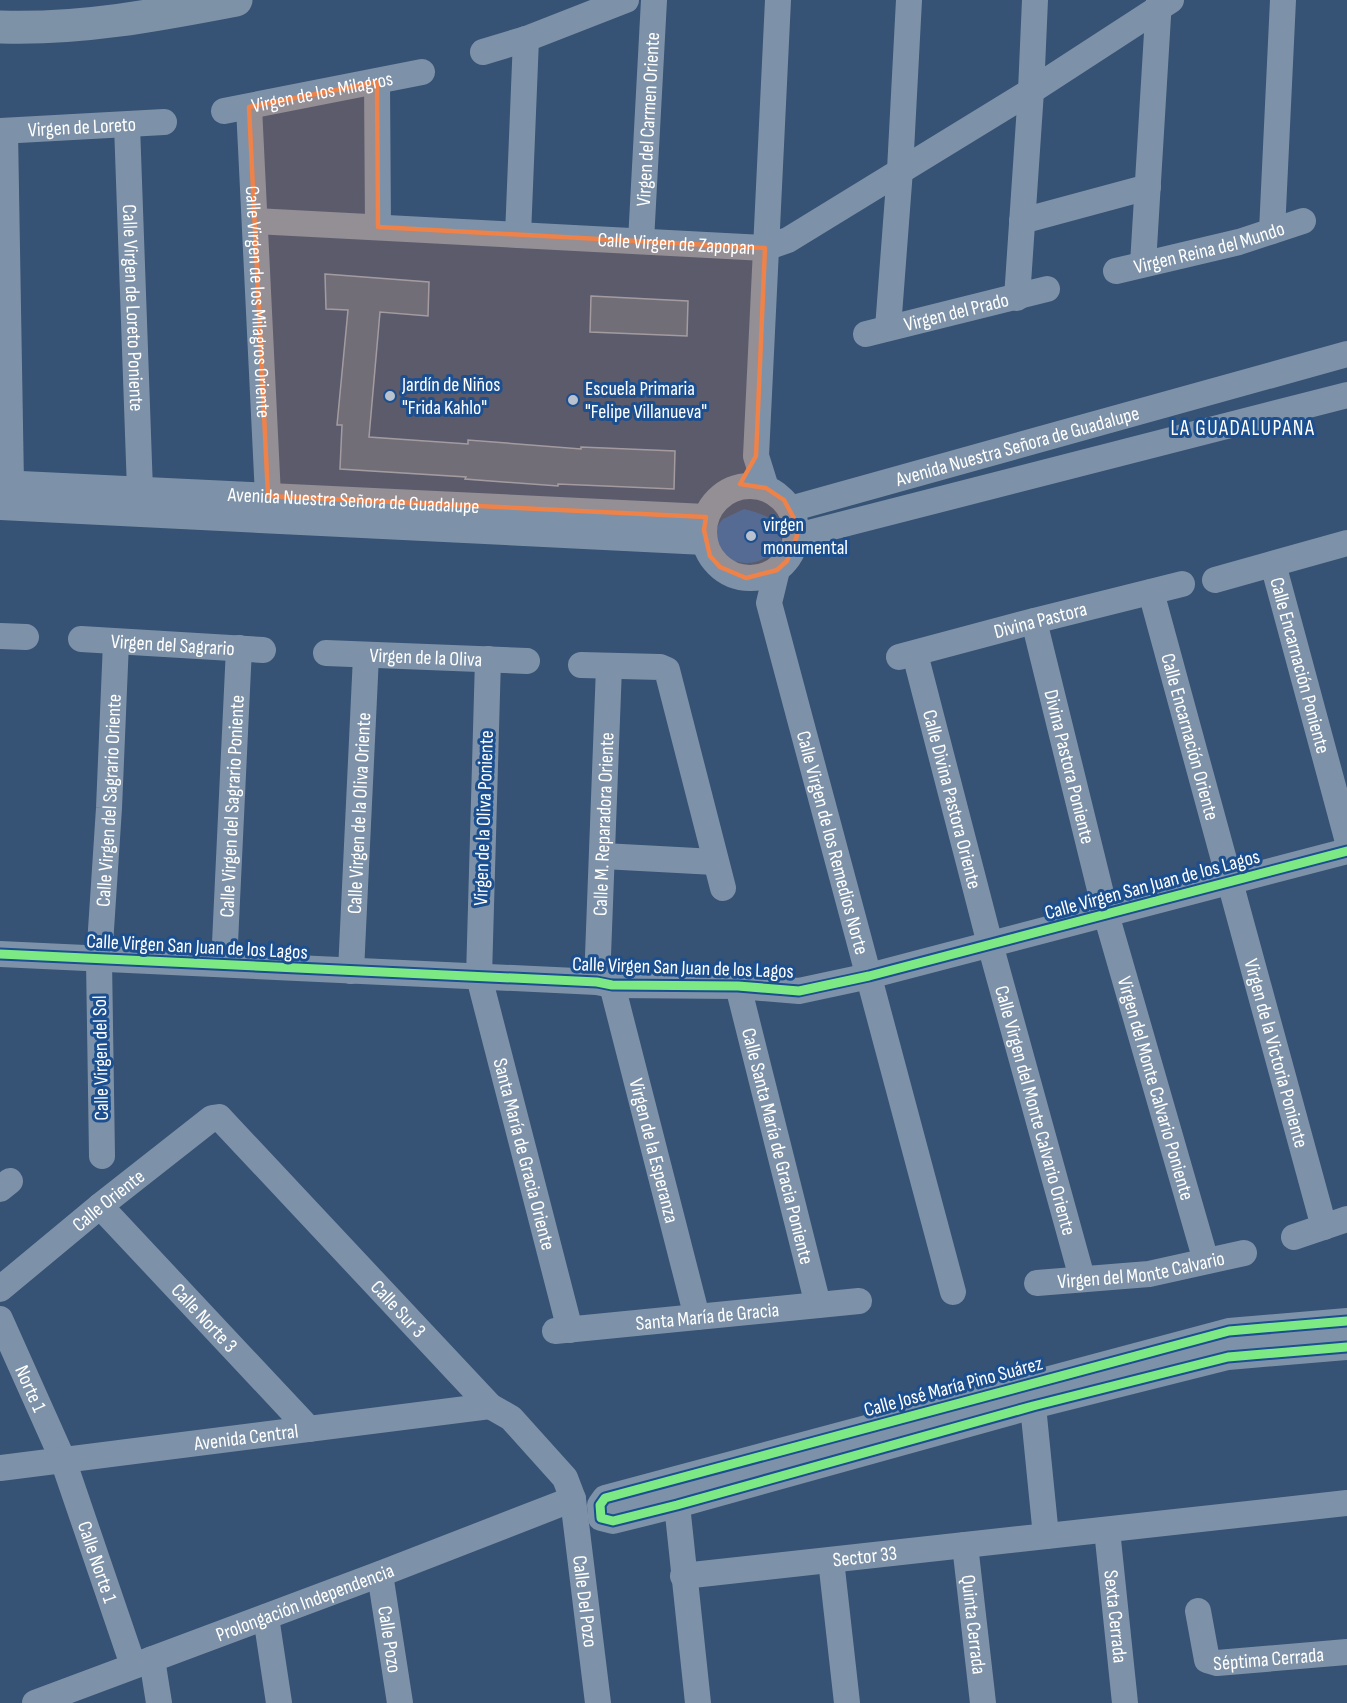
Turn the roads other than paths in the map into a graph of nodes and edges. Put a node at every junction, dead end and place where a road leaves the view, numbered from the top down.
1 (236, 0) edge
2 (626, 0) edge
3 (654, 0) edge
4 (778, 0) edge
5 (909, 0) edge
6 (1035, 0) edge
7 (1283, 0) edge
8 (1162, 2) edge
9 (0, 27) edge
10 (526, 39) junction
11 (483, 52) dead end
12 (422, 72) dead end
13 (377, 82) junction
14 (1031, 91) junction
15 (236, 109) joint
16 (164, 122) dead end
17 (127, 125) junction
18 (3, 131) edge
19 (900, 170) junction
20 (1148, 187) junction
21 (255, 221) junction
22 (1022, 221) junction
23 (1302, 221) dead end
24 (378, 227) junction
25 (1272, 231) junction
26 (518, 235) junction
27 (641, 241) junction
28 (765, 248) junction
29 (1143, 264) junction
30 (1116, 271) dead end
31 (1047, 289) dead end
32 (1017, 298) junction
33 (1347, 354) edge
34 (1347, 395) edge
35 (756, 456) junction
36 (5, 484) edge
37 (737, 488) junction
38 (765, 488) junction
39 (140, 490) junction
40 (268, 496) junction
41 (0, 507) edge
42 (790, 509) junction
43 (706, 517) junction
44 (796, 536) junction
45 (705, 542) junction
46 (1347, 543) edge
47 (1273, 564) junction
48 (777, 570) junction
49 (746, 578) junction
50 (1215, 580) dead end
51 (1182, 584) dead end
52 (1151, 592) junction
53 (769, 603) junction
54 (1034, 621) junction
55 (0, 636) edge
56 (26, 637) dead end
57 (81, 639) dead end
58 (116, 642) junction
59 (251, 649) joint
60 (326, 653) dead end
61 (366, 656) junction
62 (907, 656) joint
63 (488, 659) junction
64 (527, 661) dead end
65 (581, 665) dead end
66 (609, 667) junction
67 (1347, 838) edge
68 (1347, 851) edge
69 (603, 856) junction
70 (715, 862) junction
71 (1229, 882) junction
72 (723, 888) dead end
73 (1106, 914) junction
74 (990, 944) junction
75 (0, 954) edge
76 (99, 960) junction
77 (224, 964) junction
78 (351, 971) junction
79 (869, 976) junction
80 (478, 977) junction
81 (605, 984) junction
82 (738, 986) junction
83 (219, 1117) joint
84 (102, 1156) dead end
85 (100, 1206) junction
86 (1335, 1223) edge
87 (1294, 1237) dead end
88 (1244, 1254) dead end
89 (1206, 1262) junction
90 (1082, 1278) junction
91 (1037, 1283) dead end
92 (0, 1289) edge
93 (953, 1292) dead end
94 (859, 1301) dead end
95 (818, 1305) junction
96 (697, 1317) junction
97 (0, 1319) edge
98 (1347, 1321) edge
99 (562, 1331) joint
100 (1347, 1347) edge
101 (1029, 1396) junction
102 (490, 1406) junction
103 (309, 1429) junction
104 (63, 1460) junction
105 (0, 1468) edge
106 (573, 1499) junction
107 (1347, 1503) edge
108 (677, 1505) junction
109 (1107, 1530) junction
110 (1046, 1536) junction
111 (965, 1545) junction
112 (831, 1560) junction
113 (380, 1574) junction
114 (683, 1576) junction
115 (1198, 1611) dead end
116 (266, 1617) junction
117 (1347, 1652) edge
118 (143, 1662) junction
119 (35, 1703) edge
120 (159, 1703) edge
121 (279, 1703) edge
122 (400, 1703) edge
123 (598, 1703) edge
124 (699, 1703) edge
125 (847, 1703) edge
126 (983, 1703) edge
127 (1125, 1703) edge

1 - 9 highway
2 - 10 street
3 - 27 street, Virgen del Carmen Oriente
4 - 28 street
5 - 19 street
6 - 14 street
7 - 25 street
8 - 14 street, Calle Virgen de Zapopan
8 - 20 street
10 - 11 street
10 - 26 street
12 - 13 street, Virgen de los Milagros
13 - 15 street, Virgen de los Milagros
13 - 24 street
14 - 19 street, Calle Virgen de Zapopan
14 - 22 street
15 - 21 street, Calle Virgen de los Milagros Oriente
16 - 17 street, Virgen de Loreto
17 - 18 street, Virgen de Loreto
17 - 39 street, Calle Virgen de Loreto Poniente
18 - 36 street
19 - 28 street, Calle Virgen de Zapopan
19 - 32 street, Virgen del Prado
20 - 22 street
20 - 29 street
21 - 24 street, Calle Virgen de Zapopan
21 - 40 street, Calle Virgen de los Milagros Oriente
22 - 32 street
23 - 25 street, Virgen Reina del Mundo
24 - 26 street, Calle Virgen de Zapopan
25 - 29 street, Virgen Reina del Mundo
26 - 27 street, Calle Virgen de Zapopan
27 - 28 street, Calle Virgen de Zapopan
28 - 35 street
29 - 30 street, Virgen Reina del Mundo
31 - 32 street, Virgen del Prado
33 - 42 street, Avenida Nuestra Señora de Guadalupe
34 - 44 street, Avenida Nuestra Señora de Guadalupe
35 - 37 street
35 - 38 street
36 - 39 street, Avenida Nuestra Señora de Guadalupe
37 - 38 street
37 - 43 street
38 - 42 street
39 - 40 street, Avenida Nuestra Señora de Guadalupe
40 - 43 street, Avenida Nuestra Señora de Guadalupe
41 - 45 street, Avenida Nuestra Señora de Guadalupe
42 - 44 street
43 - 45 street
44 - 48 street
45 - 49 street
46 - 47 street
47 - 50 street
47 - 67 street, Calle Encarnación Poniente
48 - 49 street
48 - 53 street, Calle Virgen de los Remedios Norte
49 - 53 street, Calle Virgen de los Remedios Norte
51 - 52 street, Divina Pastora
52 - 54 street, Divina Pastora
52 - 71 street, Calle Encarnación Oriente
53 - 79 street, Calle Virgen de los Remedios Norte
54 - 62 street, Divina Pastora
54 - 73 street, Divina Pastora Poniente
55 - 56 street
57 - 58 street, Virgen del Sagrario
58 - 59 street, Virgen del Sagrario
58 - 76 street, Calle Virgen del Sagrario Oriente
59 - 77 street, Calle Virgen del Sagrario Poniente
60 - 61 street, Virgen de la Oliva
61 - 63 street, Virgen de la Oliva
61 - 78 street, Calle Virgen de la Oliva Oriente
62 - 74 street, Calle Divina Pastora Oriente
63 - 64 street, Virgen de la Oliva
63 - 80 street, Virgen de la Oliva Poniente
65 - 66 street
66 - 69 street, Calle M. Reparadora Oriente
66 - 70 street
68 - 71 street, Calle Virgen San Juan de los Lagos
69 - 70 street
69 - 81 street, Calle M. Reparadora Oriente
70 - 72 street
71 - 73 street, Calle Virgen San Juan de los Lagos
71 - 86 street, Virgen de la Victoria Poniente
73 - 74 street, Calle Virgen San Juan de los Lagos
73 - 89 street, Virgen del Monte Calvario Poniente
74 - 79 street, Calle Virgen San Juan de los Lagos
74 - 90 street, Calle Virgen del Monte Calvario Oriente
75 - 76 street, Calle Virgen San Juan de los Lagos
76 - 77 street, Calle Virgen San Juan de los Lagos
76 - 84 street, Calle Virgen del Sol
77 - 78 street, Calle Virgen San Juan de los Lagos
78 - 80 street, Calle Virgen San Juan de los Lagos
79 - 82 street, Calle Virgen San Juan de los Lagos
79 - 93 street, Calle Virgen de los Remedios Norte
80 - 81 street, Calle Virgen San Juan de los Lagos
80 - 99 street, Santa María de Gracia Oriente
81 - 82 street, Calle Virgen San Juan de los Lagos
81 - 96 street, Virgen de la Esperanza
82 - 95 street, Calle Santa María de Gracia Poniente
83 - 85 street, Calle Oriente
83 - 102 street, Calle Sur 3
85 - 92 street, Calle Oriente
85 - 103 street, Calle Norte 3
86 - 87 street
88 - 89 street, Virgen del Monte Calvario
89 - 90 street, Virgen del Monte Calvario
90 - 91 street, Virgen del Monte Calvario
94 - 95 street, Santa María de Gracia
95 - 96 street, Santa María de Gracia
96 - 99 street, Santa María de Gracia
97 - 104 street, Norte 1
98 - 101 street, Calle José María Pino Suárez
100 - 101 street
101 - 108 street
101 - 108 street, Calle José María Pino Suárez
101 - 110 street
102 - 103 street, Avenida Central
102 - 106 street, Calle Sur 3
103 - 104 street, Avenida Central
104 - 105 street, Avenida Central
104 - 118 street, Calle Norte 1
106 - 113 street, Prolongación Independencia
106 - 123 street, Calle Del Pozo
107 - 109 street, Sector 33
108 - 114 street
109 - 110 street, Sector 33
109 - 127 street, Sexta Cerrada
110 - 111 street, Sector 33
111 - 112 street, Sector 33
111 - 126 street, Quinta Cerrada
112 - 114 street, Sector 33
112 - 125 street
113 - 116 street, Prolongación Independencia
113 - 122 street, Calle Pozo
114 - 124 street
115 - 117 street, Séptima Cerrada
116 - 118 street, Prolongación Independencia
116 - 121 street
118 - 119 street, Prolongación Independencia
118 - 120 street, Calle Norte 1

